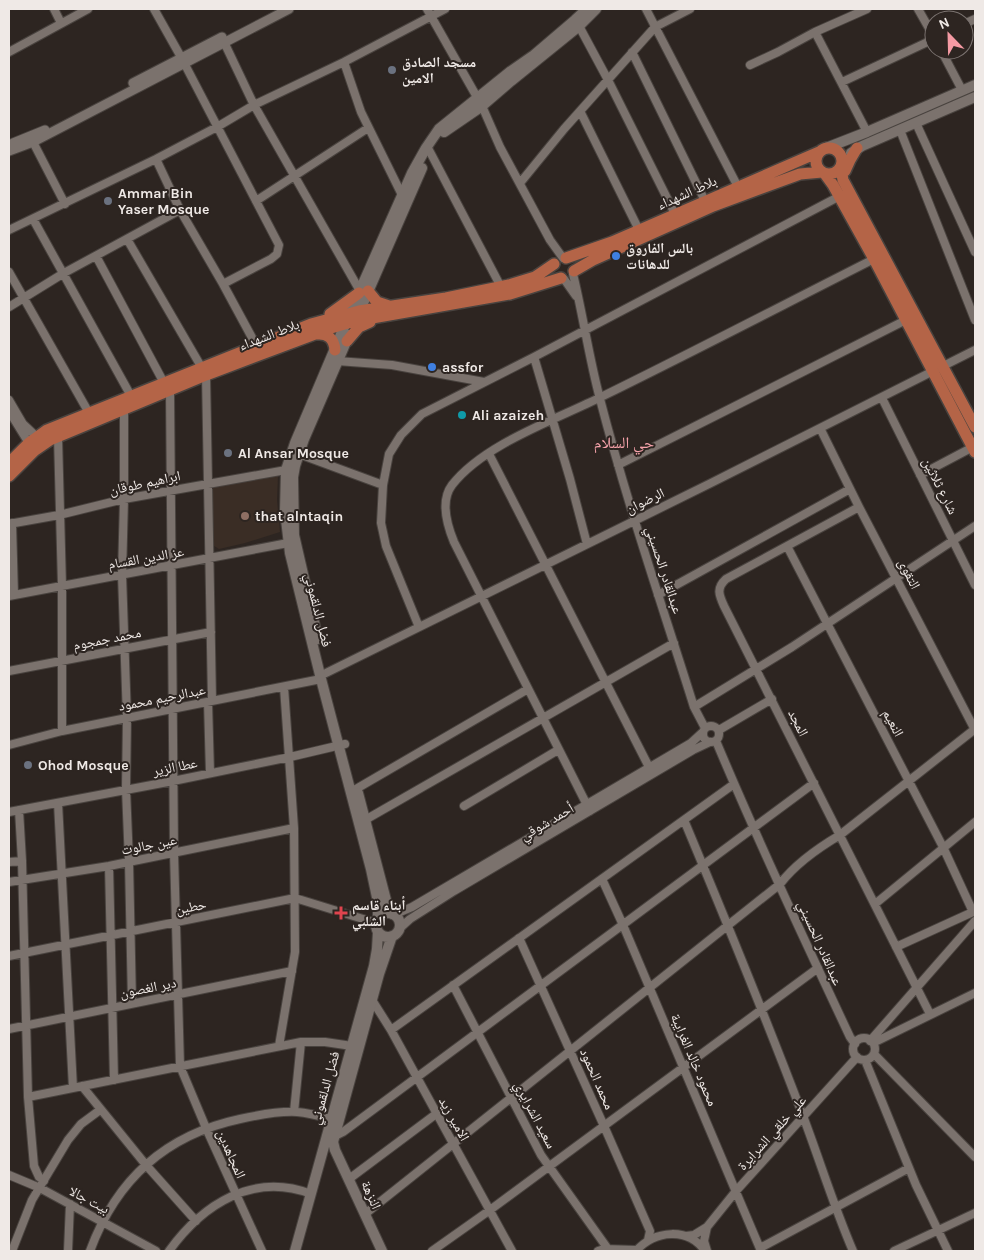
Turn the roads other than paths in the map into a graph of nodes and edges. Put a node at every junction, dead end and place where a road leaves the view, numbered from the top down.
1 (54, 9) edge
2 (88, 9) edge
3 (154, 9) edge
4 (277, 9) edge
5 (289, 9) edge
6 (445, 9) edge
7 (587, 9) edge
8 (596, 9) edge
9 (646, 9) edge
10 (690, 9) edge
11 (867, 9) edge
12 (429, 12) edge
13 (61, 23) junction
14 (580, 26) junction
15 (655, 27) junction
16 (815, 32) junction
17 (224, 42) junction
18 (924, 43) edge
19 (9, 52) edge
20 (632, 52) junction
21 (182, 60) junction
22 (946, 60) edge
23 (344, 62) junction
24 (750, 65) dead end
25 (608, 80) junction
26 (842, 82) junction
27 (975, 85) edge
28 (962, 90) junction
29 (975, 98) edge
30 (480, 102) junction
31 (254, 105) junction
32 (580, 111) junction
33 (916, 123) junction
34 (217, 127) junction
35 (368, 128) junction
36 (900, 130) junction
37 (868, 132) junction
38 (34, 142) junction
39 (9, 145) edge
40 (857, 148) junction
41 (429, 150) junction
42 (823, 150) junction
43 (9, 151) edge
44 (156, 158) junction
45 (805, 159) junction
46 (807, 172) junction
47 (824, 173) junction
48 (840, 174) junction
49 (294, 175) junction
50 (520, 182) junction
51 (738, 187) junction
52 (402, 195) junction
53 (840, 196) junction
54 (256, 201) junction
55 (705, 201) junction
56 (65, 204) junction
57 (180, 210) junction
58 (675, 214) junction
59 (33, 219) junction
60 (9, 230) edge
61 (639, 230) junction
62 (127, 239) junction
63 (975, 252) edge
64 (96, 256) junction
65 (874, 258) junction
66 (560, 260) junction
67 (9, 272) edge
68 (64, 273) junction
69 (568, 275) junction
70 (223, 284) junction
71 (500, 287) junction
72 (362, 292) junction
73 (24, 298) junction
74 (9, 307) edge
75 (391, 311) junction
76 (352, 317) junction
77 (906, 320) junction
78 (975, 320) edge
79 (312, 329) junction
80 (584, 331) junction
81 (347, 341) junction
82 (256, 345) junction
83 (975, 350) edge
84 (336, 355) junction
85 (534, 357) junction
86 (938, 368) junction
87 (204, 371) junction
88 (484, 382) junction
89 (167, 387) junction
90 (131, 396) junction
91 (600, 398) junction
92 (882, 398) junction
93 (9, 400) edge
94 (124, 409) junction
95 (9, 411) edge
96 (89, 412) junction
97 (553, 420) junction
98 (975, 427) edge
99 (820, 428) junction
100 (58, 437) junction
101 (36, 443) junction
102 (974, 450) edge
103 (299, 454) junction
104 (488, 454) junction
105 (9, 463) edge
106 (618, 465) junction
107 (286, 470) junction
108 (920, 475) junction
109 (9, 476) edge
110 (208, 484) junction
111 (383, 485) junction
112 (850, 489) junction
113 (171, 490) junction
114 (124, 500) junction
115 (859, 507) junction
116 (59, 515) junction
117 (635, 520) junction
118 (10, 523) edge
119 (975, 526) edge
120 (954, 540) junction
121 (288, 543) junction
122 (587, 544) junction
123 (787, 546) junction
124 (209, 559) junction
125 (545, 565) junction
126 (171, 566) junction
127 (122, 575) junction
128 (897, 577) junction
129 (975, 584) edge
130 (62, 586) junction
131 (658, 594) junction
132 (12, 595) edge
133 (482, 597) junction
134 (826, 623) junction
135 (419, 627) junction
136 (211, 632) junction
137 (171, 640) junction
138 (674, 643) junction
139 (124, 649) junction
140 (62, 661) junction
141 (756, 669) junction
142 (9, 671) edge
143 (323, 676) junction
144 (605, 682) junction
145 (284, 687) junction
146 (528, 689) junction
147 (772, 699) junction
148 (210, 702) junction
149 (694, 707) junction
150 (174, 708) junction
151 (127, 718) junction
152 (542, 718) junction
153 (975, 729) edge
154 (62, 730) junction
155 (704, 730) junction
156 (718, 730) junction
157 (713, 741) junction
158 (9, 744) edge
159 (341, 745) junction
160 (558, 750) junction
161 (290, 757) junction
162 (648, 767) junction
163 (210, 773) junction
164 (908, 780) junction
165 (173, 781) junction
166 (814, 783) junction
167 (734, 784) junction
168 (356, 789) junction
169 (126, 790) junction
170 (58, 803) junction
171 (464, 806) dead end
172 (588, 807) junction
173 (19, 810) junction
174 (9, 812) edge
175 (365, 820) junction
176 (684, 820) junction
177 (975, 822) edge
178 (294, 828) junction
179 (753, 828) junction
180 (840, 835) junction
181 (943, 847) junction
182 (174, 853) junction
183 (22, 861) junction
184 (9, 862) edge
185 (129, 862) junction
186 (703, 865) junction
187 (109, 866) junction
188 (61, 874) junction
189 (602, 879) junction
190 (22, 881) junction
191 (9, 882) edge
192 (780, 884) junction
193 (296, 898) junction
194 (875, 904) junction
195 (974, 912) edge
196 (392, 914) junction
197 (975, 921) edge
198 (177, 923) junction
199 (377, 925) junction
200 (623, 925) junction
201 (728, 925) junction
202 (400, 928) junction
203 (130, 932) junction
204 (111, 936) junction
205 (392, 936) junction
206 (519, 938) junction
207 (66, 945) junction
208 (896, 947) junction
209 (24, 953) junction
210 (9, 956) edge
211 (818, 968) junction
212 (292, 971) junction
213 (453, 985) junction
214 (542, 986) junction
215 (649, 987) junction
216 (917, 989) junction
217 (975, 993) edge
218 (178, 994) junction
219 (372, 1000) junction
220 (132, 1003) junction
221 (111, 1007) junction
222 (761, 1009) junction
223 (930, 1014) junction
224 (68, 1017) junction
225 (26, 1026) junction
226 (9, 1029) edge
227 (391, 1030) junction
228 (478, 1032) junction
229 (301, 1042) junction
230 (872, 1042) junction
231 (856, 1044) junction
232 (279, 1046) junction
233 (352, 1046) junction
234 (570, 1050) junction
235 (874, 1054) junction
236 (861, 1059) junction
237 (180, 1066) junction
238 (683, 1067) junction
239 (416, 1077) junction
240 (114, 1080) junction
241 (82, 1086) junction
242 (73, 1088) junction
243 (28, 1097) junction
244 (511, 1098) junction
245 (100, 1110) junction
246 (294, 1112) junction
247 (436, 1114) junction
248 (804, 1117) junction
249 (331, 1119) junction
250 (604, 1126) junction
251 (206, 1128) junction
252 (335, 1136) junction
253 (453, 1144) junction
254 (336, 1150) junction
255 (322, 1153) junction
256 (975, 1156) edge
257 (146, 1165) junction
258 (549, 1166) junction
259 (909, 1168) junction
260 (9, 1175) edge
261 (349, 1179) junction
262 (42, 1184) junction
263 (736, 1192) junction
264 (236, 1194) junction
265 (312, 1194) junction
266 (70, 1204) junction
267 (835, 1208) junction
268 (490, 1210) junction
269 (975, 1213) edge
270 (365, 1214) junction
271 (102, 1221) junction
272 (196, 1221) junction
273 (707, 1227) junction
274 (650, 1231) junction
275 (937, 1232) junction
276 (660, 1235) junction
277 (686, 1236) junction
278 (648, 1240) junction
279 (260, 1250) edge
280 (609, 1250) edge
281 (760, 1250) edge
282 (10, 1251) edge
283 (68, 1251) edge
284 (90, 1251) edge
285 (156, 1251) edge
286 (169, 1251) edge
287 (295, 1251) edge
288 (382, 1251) edge
289 (432, 1251) edge
290 (512, 1251) edge
291 (598, 1251) edge
292 (637, 1251) edge
293 (706, 1251) edge
294 (853, 1251) edge
295 (894, 1251) edge
296 (948, 1251) edge

1 - 13 street
2 - 13 street
3 - 21 street
4 - 21 street
5 - 17 street
6 - 12 street
7 - 30 main road
8 - 14 main road
9 - 15 street
10 - 15 street
11 - 16 street
12 - 23 street
12 - 30 street
13 - 19 street
14 - 25 street
14 - 30 main road
15 - 20 street
15 - 51 street
16 - 24 street
16 - 26 street
17 - 21 street
17 - 31 street
18 - 26 street
20 - 25 street
20 - 55 street
21 - 34 street
21 - 38 street
21 - 39 street
22 - 28 street
23 - 31 street
23 - 35 street
25 - 32 street
25 - 58 street
26 - 37 street
27 - 28 main road, بلاط الشهداء
28 - 37 main road, بلاط الشهداء
29 - 33 main road
30 - 41 main road
30 - 50 street
30 - 52 main road
31 - 34 street
31 - 49 street
32 - 50 street
32 - 61 street
33 - 36 main road
33 - 63 street
34 - 44 street
34 - 54 street
35 - 49 street
35 - 52 street
36 - 40 main road
36 - 78 street
37 - 42 main road, بلاط الشهداء
38 - 43 street
38 - 56 street
40 - 48 main road
40 - 48 main road
41 - 71 street
41 - 72 main road
42 - 45 main road, بلاط الشهداء
42 - 47 main road
42 - 48 main road
44 - 56 street
44 - 57 street
45 - 46 main road
45 - 51 main road, بلاط الشهداء
46 - 47 main road, بلاط الشهداء
46 - 69 main road, بلاط الشهداء
47 - 48 main road
48 - 53 main road
48 - 86 main road
49 - 54 street
49 - 72 street
50 - 66 street
51 - 55 main road, بلاط الشهداء
52 - 72 main road
53 - 65 main road
53 - 80 street
54 - 70 street
55 - 58 main road, بلاط الشهداء
56 - 59 street
57 - 62 street
57 - 70 street
58 - 61 main road, بلاط الشهداء
59 - 60 street
59 - 68 street
61 - 66 main road, بلاط الشهداء
62 - 64 street
62 - 87 street
64 - 68 street
64 - 89 street
65 - 77 main road
65 - 91 street
66 - 69 main road
66 - 69 main road
66 - 71 main road, بلاط الشهداء
67 - 73 street
68 - 73 street
68 - 90 street
69 - 75 main road, بلاط الشهداء
69 - 80 street, عبدالقادر الحسيني
70 - 82 street
71 - 75 main road, بلاط الشهداء
72 - 75 main road
72 - 76 main road
72 - 79 main road
73 - 74 street
73 - 96 street
75 - 76 main road, بلاط الشهداء
75 - 81 main road
76 - 79 main road, بلاط الشهداء
76 - 81 main road, فضل الدلقموني
76 - 84 main road, فضل الدلقموني
77 - 86 main road
77 - 106 street
79 - 82 main road
79 - 84 main road
79 - 87 main road, بلاط الشهداء
80 - 85 street
80 - 91 street, عبدالقادر الحسيني
81 - 84 main road, فضل الدلقموني
82 - 87 main road
83 - 86 street, الرضوان
84 - 88 street
84 - 103 main road, فضل الدلقموني
84 - 107 main road, فضل الدلقموني
85 - 88 street
85 - 97 street
86 - 92 street, الرضوان
86 - 98 main road
86 - 102 main road
87 - 89 main road, بلاط الشهداء
87 - 110 street
88 - 111 street
89 - 90 main road
89 - 94 main road, بلاط الشهداء
89 - 113 street
90 - 96 main road
91 - 97 street
91 - 106 street, عبدالقادر الحسيني
92 - 99 street, الرضوان
92 - 108 street, شارع ثلاثين
93 - 101 street
94 - 100 main road, بلاط الشهداء
94 - 114 street
95 - 101 street
96 - 101 main road
97 - 104 street
97 - 122 street
99 - 112 street, التقوى
99 - 117 street, الرضوان
100 - 101 main road, بلاط الشهداء
100 - 116 street
101 - 105 main road
101 - 109 main road, بلاط الشهداء
102 - 108 street
103 - 111 street
103 - 143 main road, فضل الدلقموني
104 - 125 street
104 - 133 street
106 - 117 street, عبدالقادر الحسيني
107 - 110 street, ابراهيم طوقان
107 - 121 main road, فضل الدلقموني
108 - 120 street, شارع ثلاثين
110 - 113 street, ابراهيم طوقان
110 - 124 street
111 - 135 street
112 - 115 street, التقوى
112 - 131 street
113 - 114 street, ابراهيم طوقان
113 - 126 street
114 - 116 street, ابراهيم طوقان
114 - 127 street
115 - 123 street, المجد
115 - 128 street, التقوى
116 - 118 street, ابراهيم طوقان
116 - 130 street
117 - 122 street, الرضوان
117 - 131 street, عبدالقادر الحسيني
118 - 132 street
119 - 120 street
120 - 128 street
120 - 129 street, شارع ثلاثين
121 - 124 street, عز الدين القسام
121 - 143 main road, فضل الدلقموني
122 - 125 street, الرضوان
123 - 134 street, النعيم
123 - 141 street, المجد
124 - 126 street, عز الدين القسام
124 - 136 street
125 - 133 street, الرضوان
125 - 144 street
126 - 127 street, عز الدين القسام
126 - 137 street
127 - 130 street, عز الدين القسام
127 - 139 street
128 - 134 street
128 - 153 street, التقوى
130 - 132 street, عز الدين القسام
130 - 140 street
131 - 138 street, عبدالقادر الحسيني
133 - 135 street, الرضوان
133 - 146 street
134 - 141 street
134 - 164 street, النعيم
135 - 143 street, الرضوان
136 - 137 street, محمد جمجوم
136 - 148 street
137 - 139 street, محمد جمجوم
137 - 150 street
138 - 144 street
138 - 149 street, عبدالقادر الحسيني
139 - 140 street, محمد جمجوم
139 - 151 street
140 - 142 street, محمد جمجوم
140 - 154 street
141 - 147 street, المجد
141 - 149 street
143 - 145 street, عبدالرحيم محمود
143 - 159 main road, فضل الدلقموني
144 - 152 street
144 - 162 street
145 - 148 street, عبدالرحيم محمود
145 - 161 street
146 - 152 street
146 - 168 street
147 - 156 street
147 - 166 street, المجد
148 - 150 street, عبدالرحيم محمود
148 - 163 street
149 - 155 street, عبدالقادر الحسيني
150 - 151 street, عبدالرحيم محمود
150 - 165 street
151 - 154 street, عبدالرحيم محمود
151 - 169 street
152 - 160 street
152 - 175 street
153 - 164 street
154 - 158 street, عبدالرحيم محمود
155 - 156 street
155 - 157 street
155 - 162 street, أحمد شوقي
156 - 157 street
157 - 167 street, عبدالقادر الحسيني
157 - 172 street, أحمد شوقي
159 - 161 street, عطا الزير
159 - 168 main road, فضل الدلقموني
159 - 199 main road, فضل الدلقموني
160 - 171 street
160 - 172 street
161 - 163 street, عطا الزير
161 - 178 street
162 - 172 street, أحمد شوقي
163 - 165 street, عطا الزير
164 - 180 street
164 - 181 street, النعيم
165 - 169 street, عطا الزير
165 - 182 street
166 - 179 street
166 - 180 street, المجد
167 - 176 street
167 - 179 street, عبدالقادر الحسيني
168 - 175 main road, فضل الدلقموني
169 - 170 street, عطا الزير
169 - 185 street
170 - 173 street, عطا الزير
170 - 188 street
172 - 196 street, أحمد شوقي
172 - 202 street, أحمد شوقي
173 - 174 street, عطا الزير
173 - 183 street
175 - 196 main road, فضل الدلقموني
176 - 186 street
176 - 189 street
177 - 181 street
178 - 182 street, عين جالوت
178 - 193 street
179 - 186 street
179 - 192 street, عبدالقادر الحسيني
180 - 192 street
180 - 194 street, المجد
181 - 194 street
181 - 195 street, النعيم
182 - 185 street, عين جالوت
182 - 198 street
183 - 184 street
183 - 190 street
185 - 187 street, عين جالوت
185 - 203 street
186 - 200 street
186 - 201 street
187 - 188 street, عين جالوت
187 - 204 street
188 - 190 street, عين جالوت
188 - 207 street
189 - 200 street, محمود خالد الغرايبة
189 - 206 street
190 - 191 street, عين جالوت
190 - 209 street
192 - 201 street
192 - 211 street, عبدالقادر الحسيني
193 - 198 street, حطين
193 - 199 street, حطين
193 - 212 street
194 - 208 street, المجد
195 - 208 street
196 - 199 main road
196 - 202 main road
197 - 216 street
198 - 203 street, حطين
198 - 218 street
199 - 205 main road
199 - 233 main road, فضل الدلقموني
200 - 214 street
200 - 215 street, محمود خالد الغرايبة
201 - 215 street
201 - 222 street
202 - 205 main road
203 - 204 street, حطين
203 - 220 street
204 - 207 street, حطين
204 - 221 street
205 - 219 main road
206 - 213 street
206 - 214 street, محمد الحمود
207 - 209 street, حطين
207 - 224 street
208 - 216 street, المجد
209 - 210 street, حطين
209 - 225 street
211 - 222 street
211 - 231 street, عبدالقادر الحسيني
212 - 218 street, دير الغصون
212 - 232 street
213 - 227 street
213 - 228 street, سعيد الشرايري
214 - 228 street
214 - 234 street, محمد الحمود
215 - 234 street
215 - 238 street, محمود خالد الغرايبة
216 - 223 street, المجد
216 - 230 street
217 - 223 street
218 - 220 street, دير الغصون
218 - 237 street
219 - 227 street, الامير زيد
219 - 252 main road
220 - 221 street, دير الغصون
221 - 224 street, دير الغصون
221 - 240 street
222 - 238 street
222 - 248 street
223 - 230 street
224 - 225 street, دير الغصون
224 - 242 street
225 - 226 street, دير الغصون
225 - 243 street
227 - 239 street, الامير زيد
228 - 239 street
228 - 244 street, سعيد الشرايري
229 - 232 street
229 - 233 street
229 - 246 street
230 - 231 street
230 - 235 street
231 - 236 street
232 - 237 street
233 - 249 main road, فضل الدلقموني
234 - 244 street
234 - 250 street, محمد الحمود
235 - 236 street
235 - 256 street
236 - 248 street, علي خلقي الشرايرة
236 - 259 street
237 - 240 street
237 - 251 street, المجاهدين
238 - 250 street
238 - 263 street, محمود خالد الغرايبة
239 - 247 street, الامير زيد
239 - 252 street
240 - 241 street
241 - 242 street
241 - 245 street
242 - 243 street
243 - 262 street
244 - 253 street
244 - 258 street, سعيد الشرايري
245 - 257 street
245 - 262 street
246 - 249 street
246 - 251 street
247 - 253 street, الامير زيد
247 - 261 street
248 - 263 street, علي خلقي الشرايرة
248 - 267 street
249 - 255 main road, فضل الدلقموني
250 - 258 street
250 - 274 street, محمد الحمود
251 - 257 street
251 - 264 street, المجاهدين
252 - 254 main road
253 - 268 street, الامير زيد
253 - 270 street
254 - 255 main road
254 - 261 main road, النزهة
255 - 265 main road, فضل الدلقموني
257 - 271 street
257 - 272 street
258 - 268 street
258 - 280 street, سعيد الشرايري
259 - 267 street
259 - 275 street
260 - 262 street, بيت جالا
261 - 270 main road, النزهة
262 - 266 street, بيت جالا
262 - 282 street
263 - 273 street, علي خلقي الشرايرة
263 - 281 street, محمود خالد الغرايبة
264 - 265 street
264 - 272 street
264 - 279 street, المجاهدين
265 - 287 main road, فضل الدلقموني
266 - 271 street, بيت جالا
266 - 283 street
267 - 281 street
267 - 294 street
268 - 289 street
268 - 290 street, الامير زيد
269 - 275 street
270 - 288 main road, النزهة
271 - 284 street
271 - 285 street, بيت جالا
272 - 286 street
273 - 277 street, علي خلقي الشرايرة
273 - 293 street
274 - 276 street
274 - 278 street
275 - 295 street
275 - 296 street
276 - 277 street
276 - 278 street
277 - 293 street
278 - 292 street
280 - 291 street
280 - 292 street

